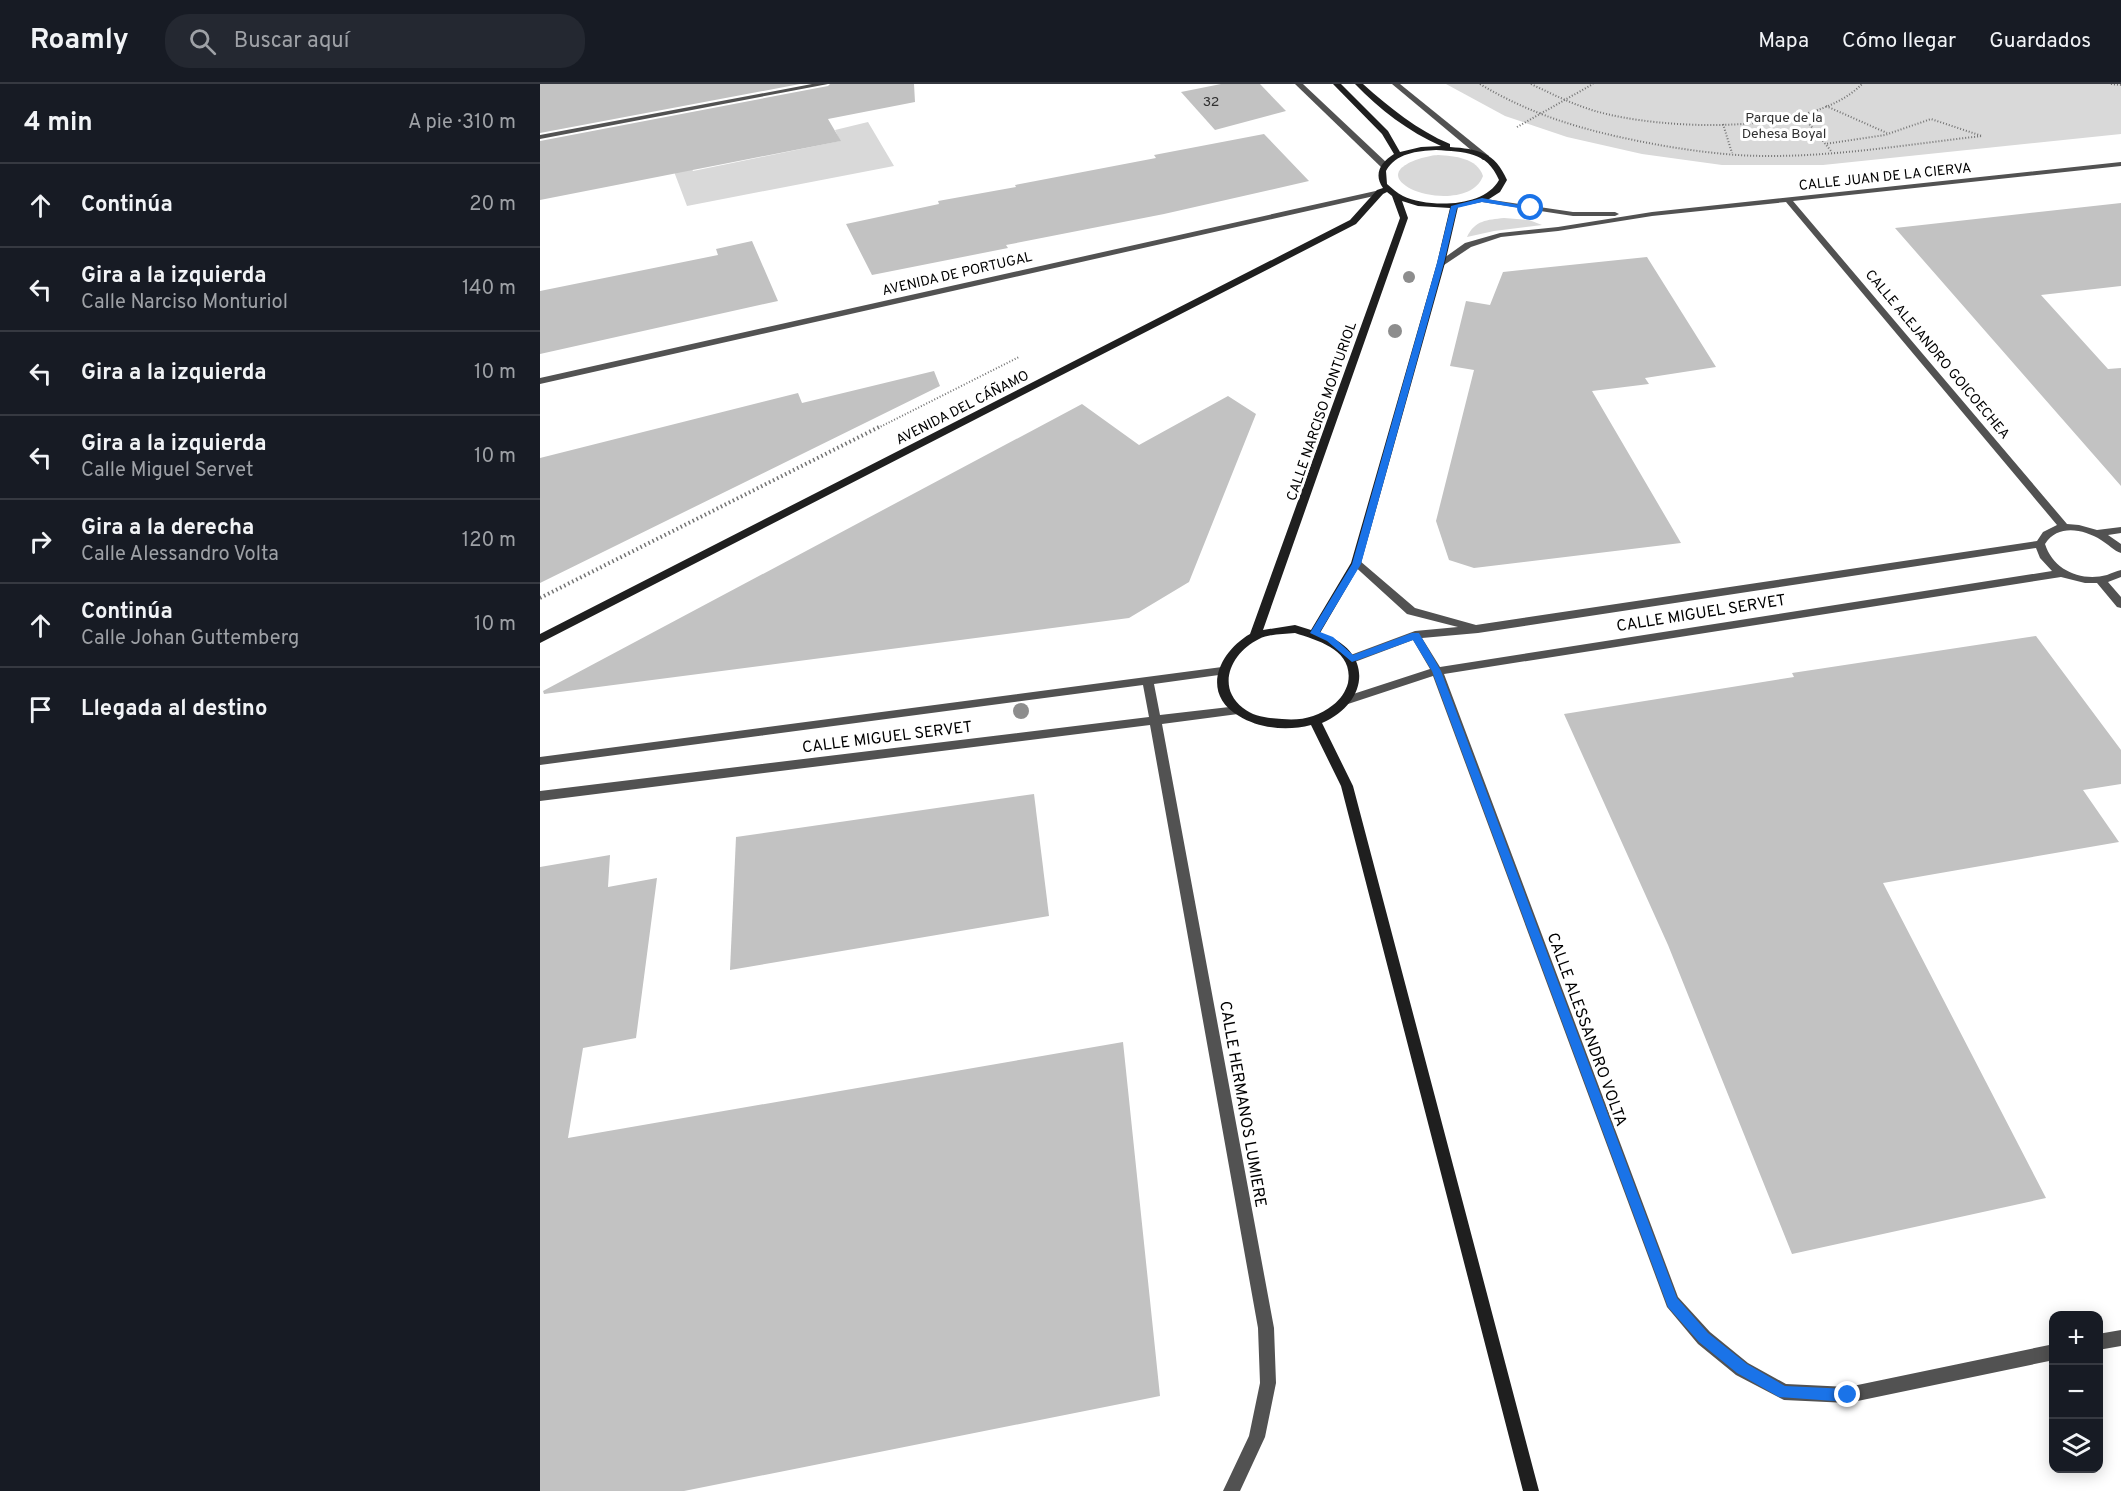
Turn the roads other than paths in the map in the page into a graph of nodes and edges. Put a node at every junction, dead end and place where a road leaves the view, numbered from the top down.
1 (824, 84) edge
2 (1299, 84) edge
3 (1337, 84) edge
4 (1359, 84) edge
5 (1396, 84) edge
6 (540, 137) edge
7 (1454, 148) junction
8 (1399, 156) junction
9 (1486, 158) junction
10 (2121, 164) edge
11 (1385, 166) junction
12 (1384, 191) junction
13 (1396, 196) junction
14 (1482, 200) junction
15 (1788, 200) junction
16 (1454, 206) junction
17 (1652, 214) junction
18 (1441, 263) junction
19 (540, 381) edge
20 (2065, 528) junction
21 (2121, 530) edge
22 (2097, 533) junction
23 (2040, 544) junction
24 (2121, 550) edge
25 (1356, 564) junction
26 (2063, 573) junction
27 (2121, 573) edge
28 (2101, 581) junction
29 (2121, 604) edge
30 (1478, 629) junction
31 (1315, 633) junction
32 (1256, 636) junction
33 (1415, 636) junction
34 (540, 639) edge
35 (1352, 659) junction
36 (1222, 671) junction
37 (1437, 671) junction
38 (1148, 680) junction
39 (1348, 700) junction
40 (1238, 710) junction
41 (1155, 719) junction
42 (1316, 721) junction
43 (540, 761) edge
44 (540, 796) edge
45 (2121, 1338) edge
46 (2103, 1341) edge
47 (2049, 1353) edge
48 (1231, 1491) edge
49 (1531, 1491) edge

1 - 6 street
2 - 11 street
3 - 8 main road
4 - 7 main road
5 - 9 street
7 - 8 main road
7 - 9 main road
8 - 11 main road
9 - 14 main road
10 - 15 street, CALLE JUAN DE LA CIERVA
11 - 12 main road
12 - 13 main road
12 - 19 street, AVENIDA DE PORTUGAL
12 - 34 main road, AVENIDA DEL CÁÑAMO
13 - 16 main road
13 - 32 main road, CALLE NARCISO MONTURIOL
14 - 16 main road
14 - 17 street
15 - 17 street, CALLE JUAN DE LA CIERVA
15 - 20 street, CALLE ALEJANDRO GOICOECHEA
16 - 18 main road
17 - 18 street
18 - 25 main road
20 - 22 street
20 - 23 street
21 - 22 street
22 - 24 street
23 - 26 street
23 - 30 street, CALLE MIGUEL SERVET
25 - 30 street, CALLE MIGUEL SERVET
25 - 31 main road
26 - 28 street
26 - 37 street, CALLE MIGUEL SERVET
27 - 28 street
28 - 29 street
30 - 33 street, CALLE MIGUEL SERVET
31 - 32 main road
31 - 35 main road
32 - 36 main road
33 - 35 street, CALLE MIGUEL SERVET
33 - 37 street, CALLE ALESSANDRO VOLTA
35 - 39 main road
36 - 38 street
36 - 40 main road
37 - 39 street, CALLE MIGUEL SERVET
37 - 47 street, CALLE ALESSANDRO VOLTA
38 - 41 street, CALLE HERMANOS LUMIERE
38 - 43 street
39 - 42 main road
40 - 41 street, CALLE MIGUEL SERVET
40 - 42 main road
41 - 44 street, CALLE MIGUEL SERVET
41 - 48 street, CALLE HERMANOS LUMIERE
42 - 49 main road
45 - 46 street

